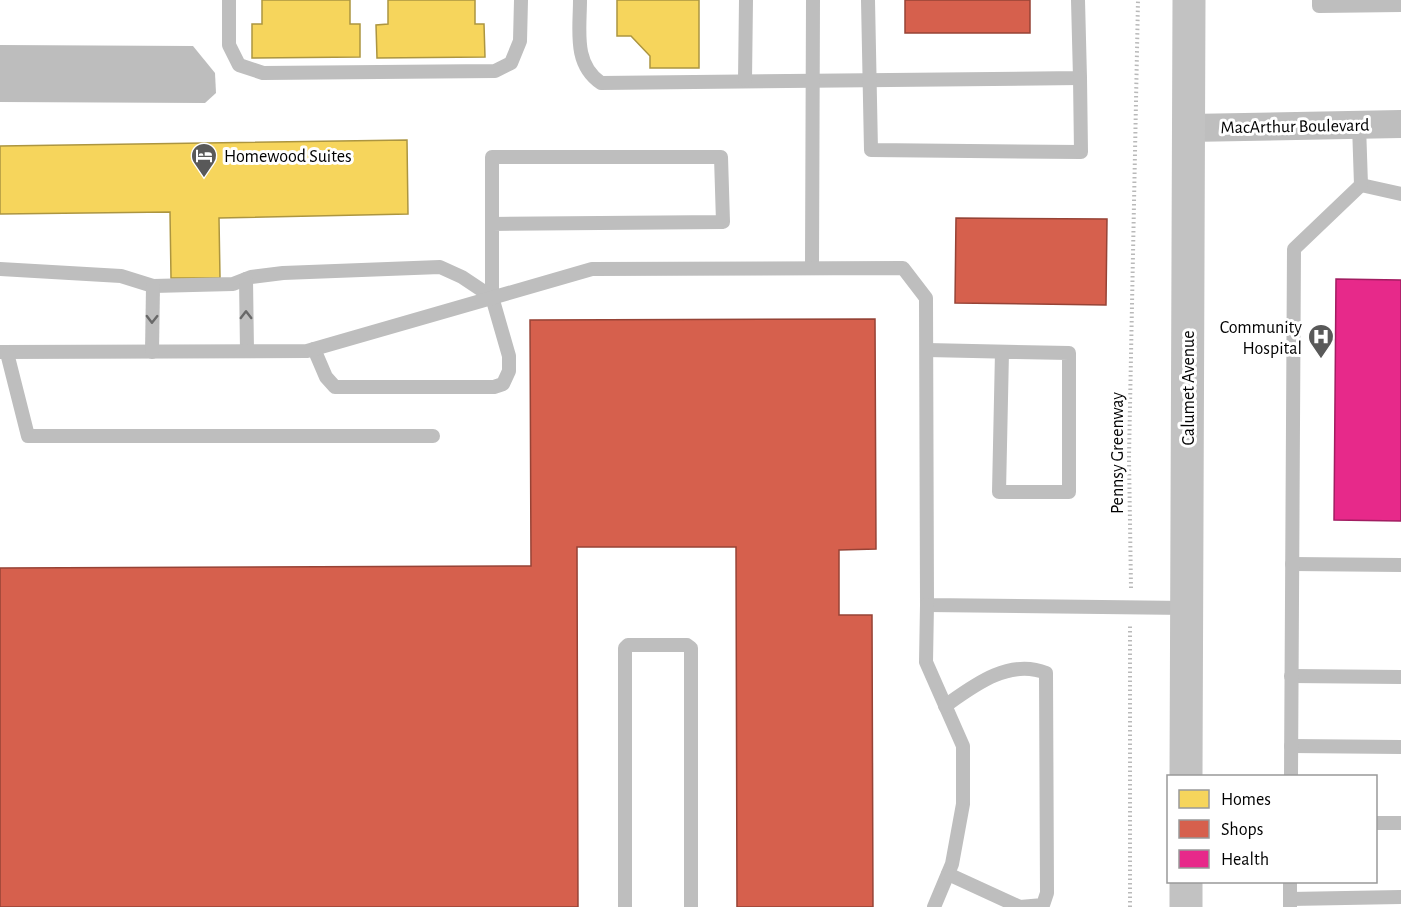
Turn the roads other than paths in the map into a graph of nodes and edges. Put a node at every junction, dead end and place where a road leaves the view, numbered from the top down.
1 (229, 0) edge
2 (521, 0) edge
3 (580, 0) edge
4 (746, 0) edge
5 (813, 0) edge
6 (868, 0) edge
7 (1078, 0) edge
8 (1189, 0) edge
9 (1319, 0) edge
10 (1401, 5) edge
11 (1080, 78) junction
12 (813, 79) junction
13 (868, 79) junction
14 (745, 80) junction
15 (1401, 124) edge
16 (1359, 125) junction
17 (1189, 128) junction
18 (1361, 185) junction
19 (1401, 194) edge
20 (492, 224) junction
21 (812, 267) junction
22 (0, 269) edge
23 (246, 279) junction
24 (153, 285) junction
25 (492, 297) junction
26 (314, 349) junction
27 (927, 350) junction
28 (247, 351) junction
29 (3, 352) edge
30 (152, 352) junction
31 (1002, 352) junction
32 (433, 435) dead end
33 (1292, 564) junction
34 (1401, 566) edge
35 (927, 604) junction
36 (1187, 608) junction
37 (1291, 676) junction
38 (1401, 676) edge
39 (945, 706) junction
40 (1291, 746) junction
41 (1401, 747) edge
42 (1186, 775) edge
43 (1291, 775) edge
44 (1377, 823) edge
45 (1401, 823) edge
46 (948, 874) junction
47 (1186, 883) edge
48 (1290, 883) edge
49 (1401, 897) edge
50 (1290, 903) edge
51 (625, 907) edge
52 (691, 907) edge
53 (934, 907) edge
54 (1186, 907) edge

1 - 2 lane
3 - 14 lane
4 - 14 lane
5 - 12 lane
6 - 13 lane
7 - 11 lane
8 - 17 main road, Calumet Avenue
9 - 10 lane
11 - 13 lane
11 - 13 lane
12 - 13 lane
12 - 14 lane
12 - 21 lane
15 - 16 street, MacArthur Boulevard
16 - 17 street, MacArthur Boulevard
16 - 18 lane
17 - 36 main road, Calumet Avenue
18 - 19 lane
18 - 33 lane
20 - 20 lane
20 - 25 lane
21 - 25 lane
21 - 27 lane
22 - 24 lane
23 - 24 lane
23 - 25 lane
28 -> 23 lane
24 -> 30 lane
25 - 26 lane
25 - 26 lane
26 - 28 lane
27 - 31 lane
27 - 35 lane
28 - 30 lane
29 - 30 lane
29 - 32 lane
31 - 31 lane
33 - 34 lane
33 - 37 lane
35 - 36 lane
35 - 39 lane
36 - 42 main road, Calumet Avenue
37 - 38 lane
37 - 40 lane
39 - 46 lane
39 - 46 lane
40 - 41 lane
40 - 43 lane
44 - 45 lane
46 - 53 lane
47 - 54 main road
48 - 50 lane
49 - 50 lane
51 - 52 lane

